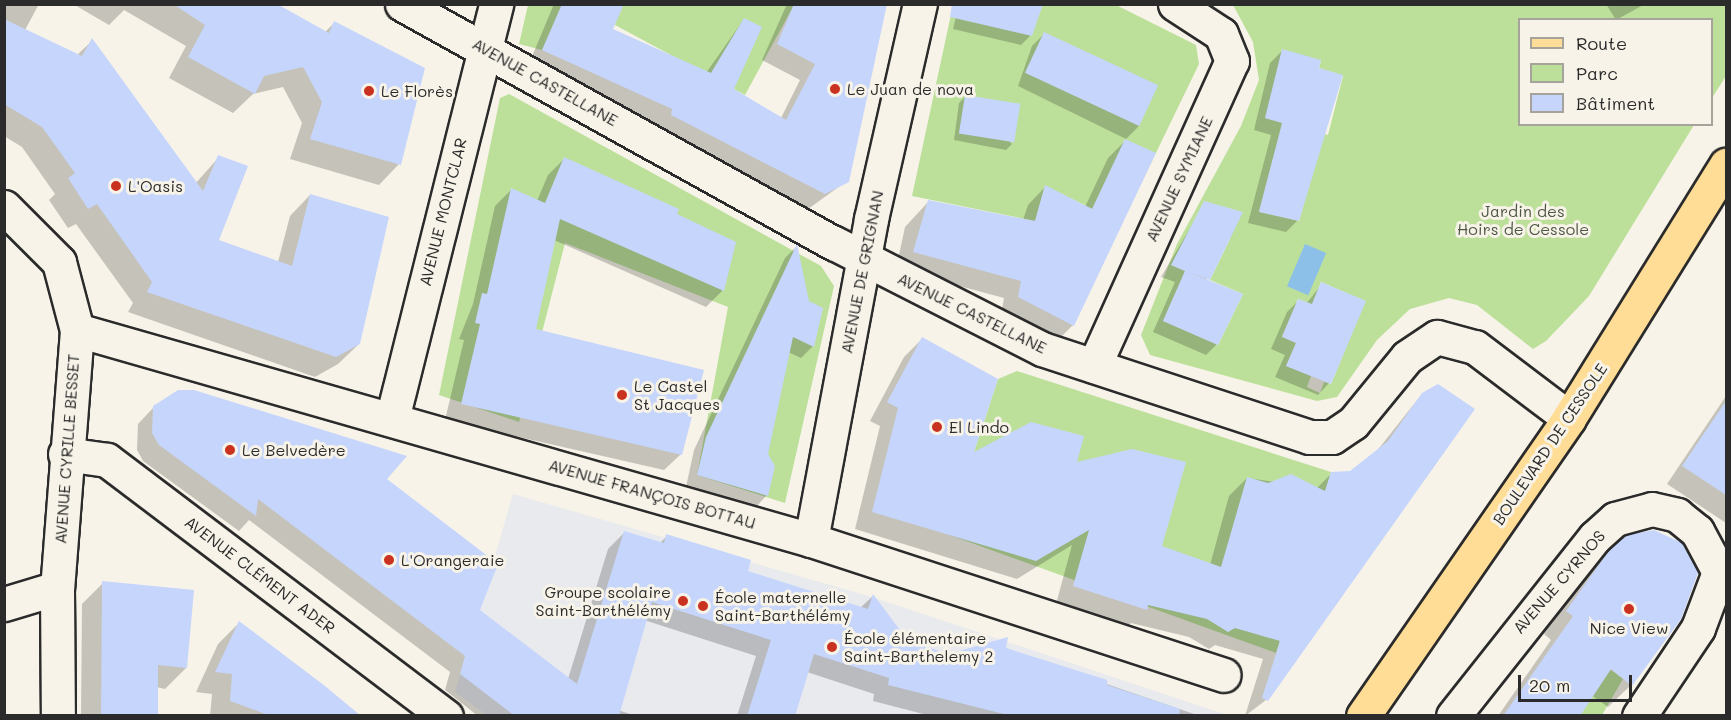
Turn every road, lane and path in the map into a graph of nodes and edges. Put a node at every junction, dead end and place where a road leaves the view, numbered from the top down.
1 (402, 4) edge
2 (495, 4) edge
3 (920, 4) edge
4 (1184, 7) edge
5 (485, 48) junction
6 (1726, 165) edge
7 (4, 207) edge
8 (863, 259) junction
9 (77, 330) junction
10 (1094, 366) junction
11 (1569, 418) junction
12 (392, 419) junction
13 (65, 454) junction
14 (811, 540) junction
15 (57, 588) junction
16 (4, 604) edge
17 (1223, 675) dead end
18 (58, 716) edge
19 (446, 716) edge
20 (1363, 716) edge
21 (1453, 716) edge
22 (1639, 716) edge

1 - 5 street, AVENUE CASTELLANE
2 - 5 street, AVENUE MONTCLAR
3 - 8 street, AVENUE DE GRIGNAN
4 - 10 street, AVENUE SYMIANE
5 - 8 street, AVENUE CASTELLANE
5 - 12 street, AVENUE MONTCLAR
6 - 11 main road, BOULEVARD DE CESSOLE
7 - 9 street, AVENUE CYRILLE BESSET
8 - 10 street, AVENUE CASTELLANE
8 - 14 street, AVENUE DE GRIGNAN
9 - 12 street, AVENUE FRANÇOIS BOTTAU
9 - 13 street, AVENUE CYRILLE BESSET
10 - 11 street, AVENUE CASTELLANE
11 - 20 main road, BOULEVARD DE CESSOLE
12 - 14 street, AVENUE FRANÇOIS BOTTAU
13 - 15 street, AVENUE CYRILLE BESSET
13 - 19 street, AVENUE CLÉMENT ADER
14 - 17 street, AVENUE FRANÇOIS BOTTAU
15 - 16 street
15 - 18 street, AVENUE CYRILLE BESSET
21 - 22 street, AVENUE CYRNOS

